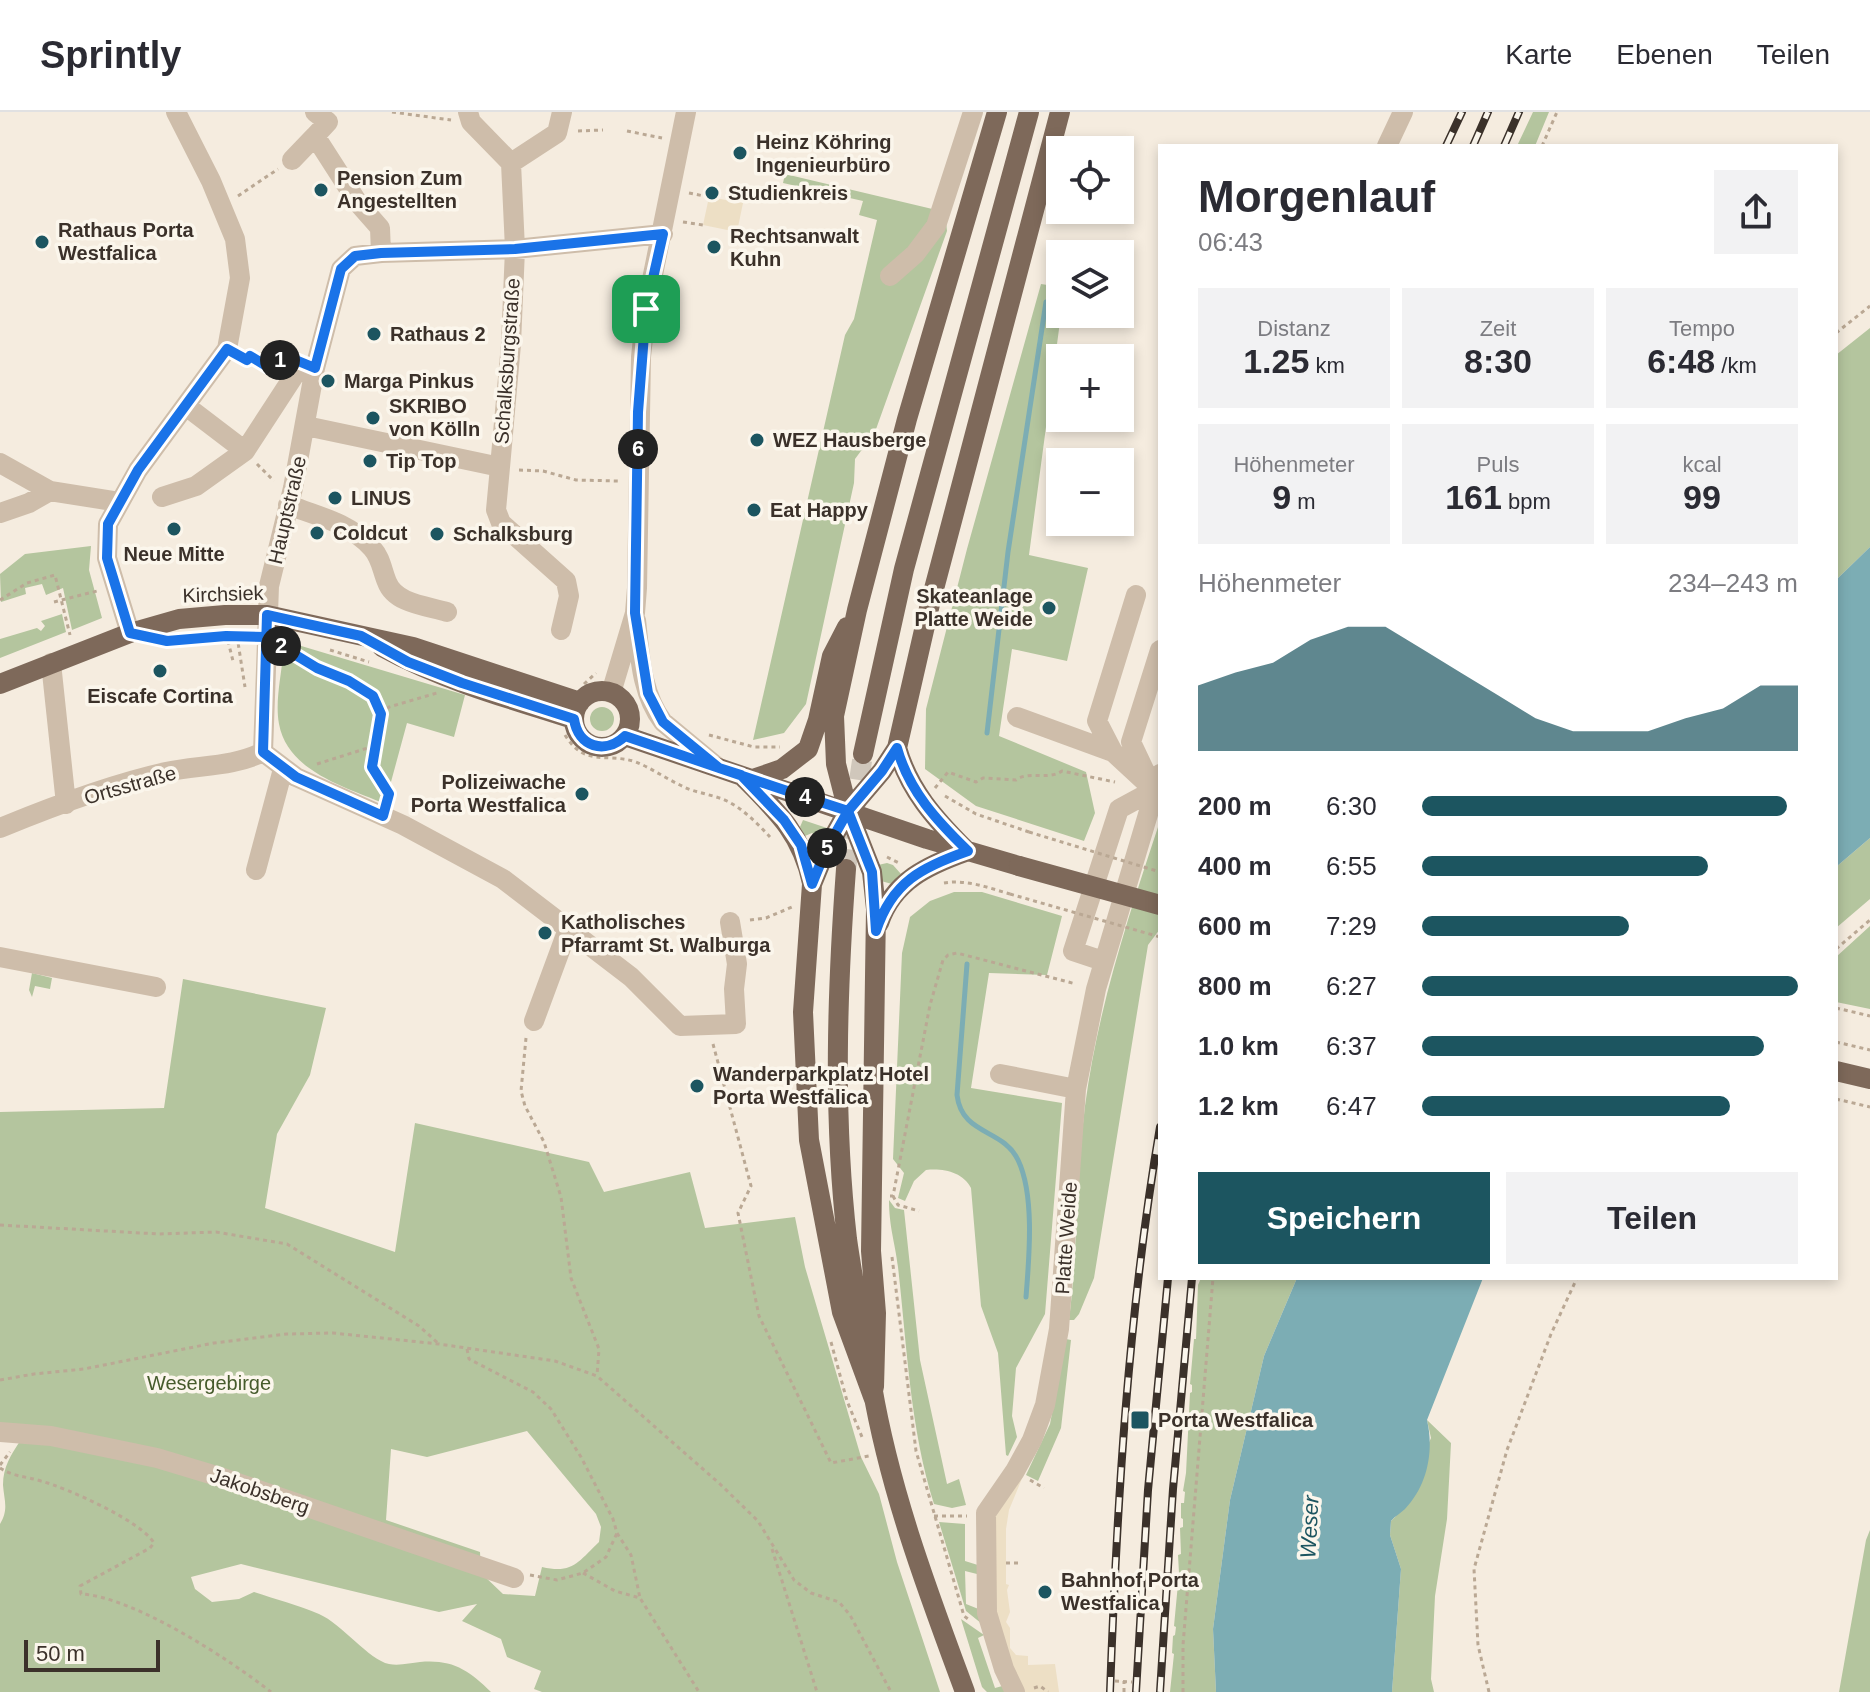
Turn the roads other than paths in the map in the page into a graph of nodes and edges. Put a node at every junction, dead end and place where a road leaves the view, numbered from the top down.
1 (315, 112) edge
2 (468, 112) edge
3 (562, 112) edge
4 (686, 112) edge
5 (973, 112) edge
6 (997, 112) edge
7 (1029, 112) edge
8 (1060, 112) edge
9 (1403, 112) edge
10 (178, 113) edge
11 (315, 136) junction
12 (1388, 144) edge
13 (292, 160) dead end
14 (511, 163) junction
15 (663, 234) junction
16 (515, 249) junction
17 (381, 253) junction
18 (890, 276) dead end
19 (308, 366) junction
20 (186, 406) junction
21 (306, 426) junction
22 (245, 451) junction
23 (0, 463) edge
24 (500, 467) junction
25 (50, 491) junction
26 (291, 496) junction
27 (162, 497) dead end
28 (119, 502) junction
29 (0, 513) edge
30 (1136, 595) dead end
31 (857, 610) junction
32 (447, 612) dead end
33 (635, 613) junction
34 (267, 615) junction
35 (561, 630) dead end
36 (130, 633) junction
37 (1158, 656) edge
38 (51, 663) junction
39 (0, 684) edge
40 (611, 693) junction
41 (578, 702) junction
42 (1017, 717) dead end
43 (625, 736) junction
44 (897, 748) junction
45 (263, 752) junction
46 (1113, 752) junction
47 (863, 754) tunnel mouth
48 (719, 768) junction
49 (290, 773) junction
50 (747, 777) junction
51 (1156, 785) edge
52 (66, 804) junction
53 (848, 811) junction
54 (0, 828) edge
55 (968, 851) junction
56 (846, 869) tunnel mouth
57 (256, 870) dead end
58 (812, 884) junction
59 (1158, 904) edge
60 (730, 922) road end
61 (568, 929) junction
62 (876, 931) junction
63 (0, 957) edge
64 (1103, 961) junction
65 (156, 987) dead end
66 (534, 1021) road end
67 (1838, 1071) edge
68 (1000, 1074) dead end
69 (1870, 1079) edge
70 (1075, 1096) junction
71 (874, 1399) junction
72 (0, 1432) edge
73 (514, 1578) road end
74 (965, 1692) edge
75 (1015, 1692) edge

1 - 11 street
2 - 14 street
3 - 14 street
4 - 15 street
5 - 18 street
6 - 31 main road
7 - 47 main road
8 - 44 main road
9 - 12 street
10 - 20 street
11 - 13 street
11 - 17 street
14 - 16 street, Schalksburgstraße
15 - 16 street, Hauptstraße
15 - 33 street
16 - 17 street, Hauptstraße
16 - 24 street, Schalksburgstraße
17 - 19 street, Hauptstraße
19 - 21 street, Hauptstraße
19 - 22 street
20 - 22 street
20 - 28 street
21 - 24 street, Schalksburgstraße
21 - 26 street, Hauptstraße
22 - 27 street
23 - 25 street
24 - 35 street
25 - 28 street
25 - 29 street
26 - 32 street
26 - 34 street, Hauptstraße
28 - 36 street
30 - 46 street
31 - 50 main road
31 - 53 main road
33 - 40 street
33 - 48 street
34 - 36 main road, Kirchsiek
34 - 41 main road, Kirchsiek
34 - 45 street, Hauptstraße
36 - 38 main road, Kirchsiek
37 - 51 street
38 - 39 main road, Kirchsiek
38 - 52 street
40 - 41 main road
40 - 43 main road
41 - 43 main road
42 - 46 street
43 - 48 main road
44 - 53 main road
44 - 55 main road
45 - 49 street
45 - 52 street, Ortsstraße
46 - 51 street
48 - 50 main road
49 - 57 street
49 - 61 street
50 - 53 main road
50 - 58 main road
51 - 64 street, Platte Weide
51 - 64 street
52 - 54 street, Ortsstraße
53 - 55 main road
53 - 58 main road
53 - 62 main road
55 - 59 main road, bridge
55 - 62 main road
56 - 71 main road
58 - 71 main road
60 - 61 street
61 - 66 street
62 - 71 main road
63 - 65 street
64 - 70 street, Platte Weide
67 - 69 main road
68 - 70 street
70 - 75 street, Platte Weide
71 - 74 main road
72 - 73 street, Jakobsberg

